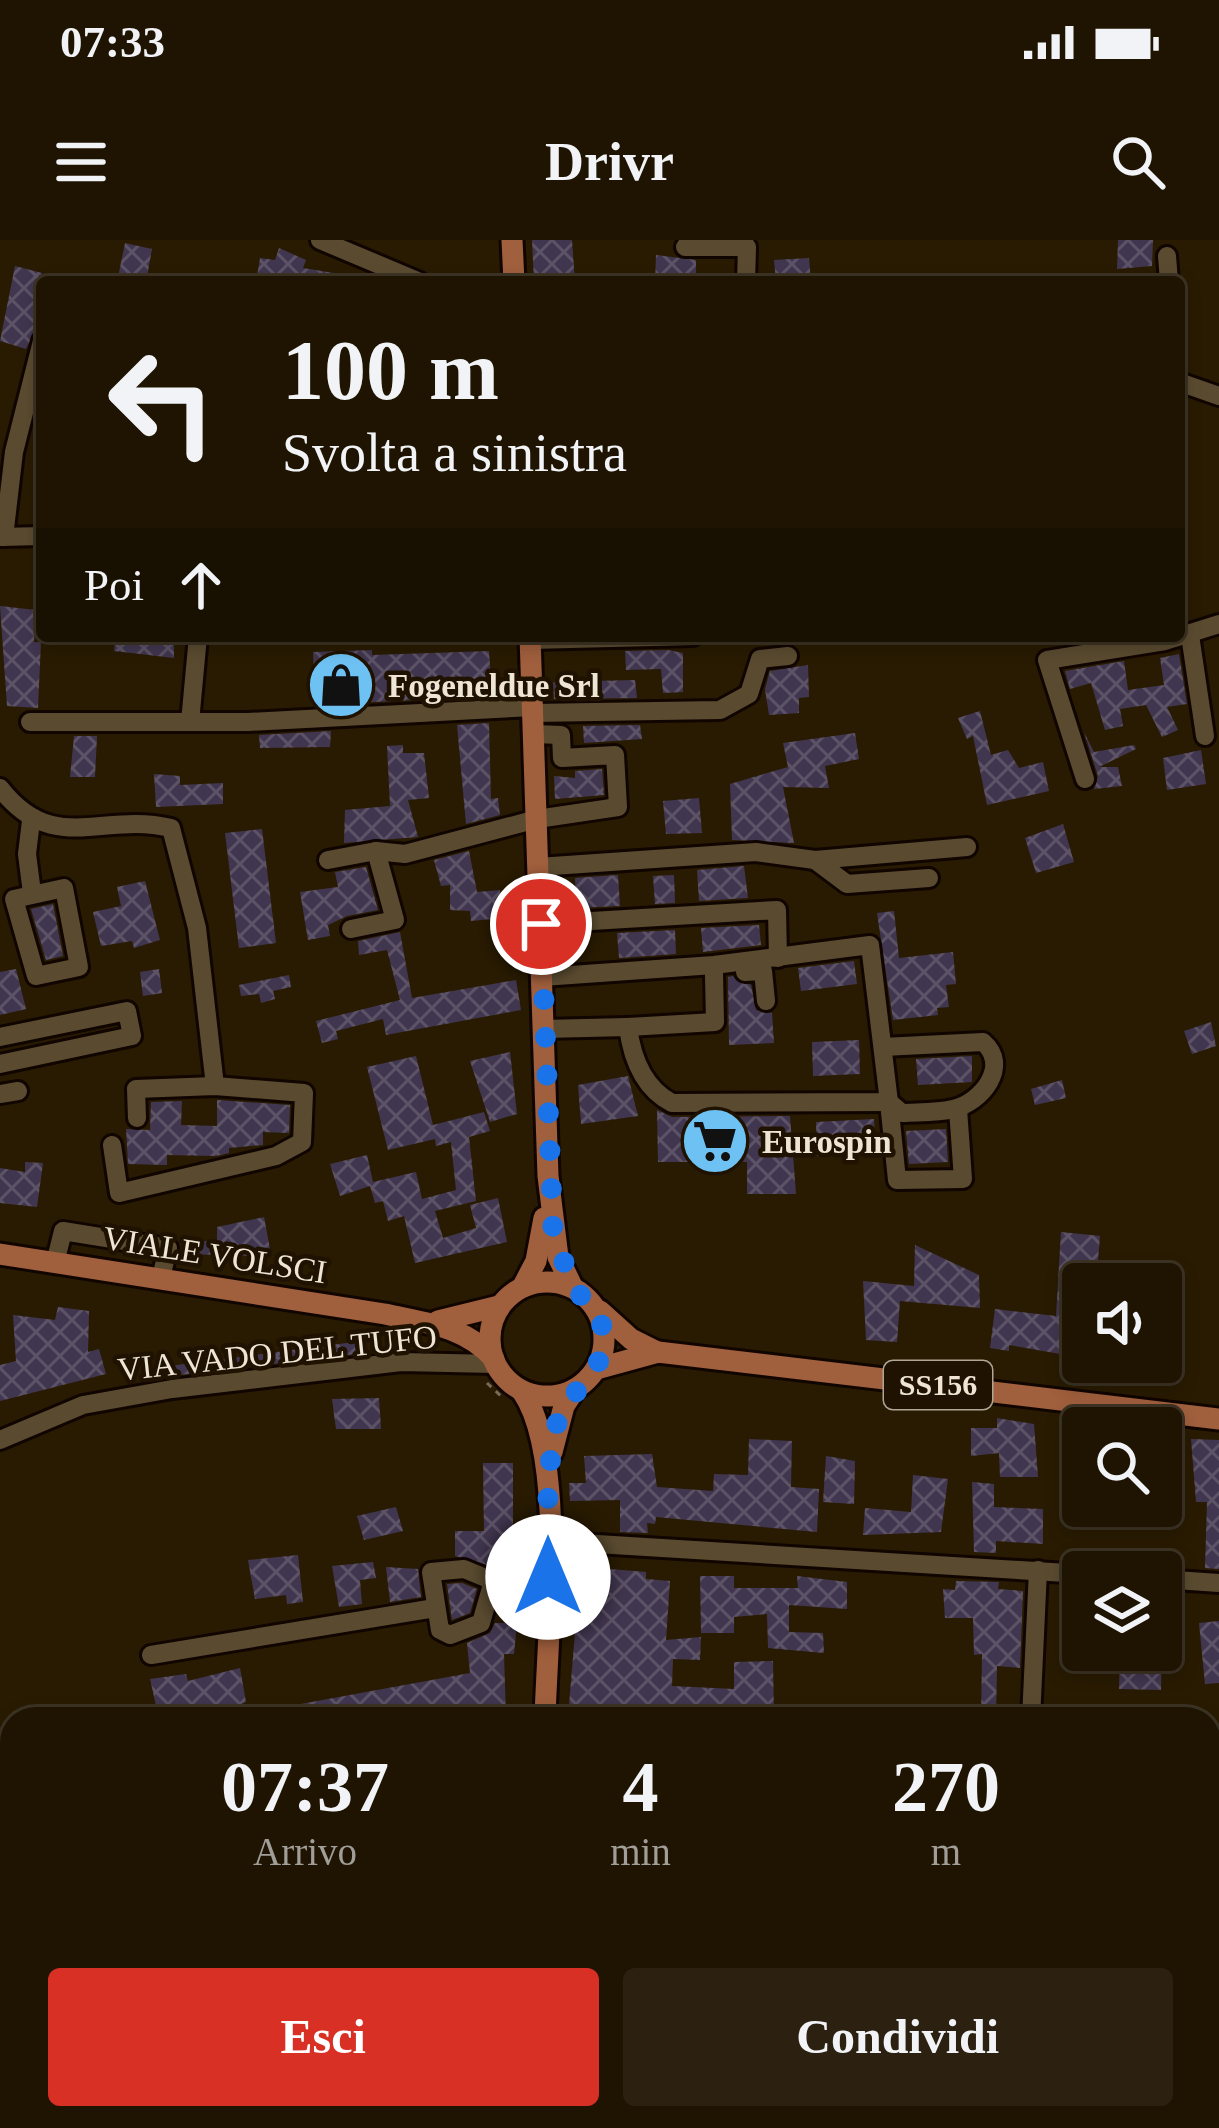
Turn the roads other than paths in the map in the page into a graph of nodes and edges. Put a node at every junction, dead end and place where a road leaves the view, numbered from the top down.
1 (320, 240) edge
2 (512, 240) edge
3 (685, 247) dead end
4 (1167, 256) dead end
5 (406, 276) edge
6 (514, 276) edge
7 (746, 276) edge
8 (1169, 276) edge
9 (36, 365) edge
10 (1185, 384) edge
11 (1219, 396) edge
12 (36, 536) edge
13 (2, 537) edge
14 (1219, 624) edge
15 (1190, 635) junction
16 (1185, 636) edge
17 (197, 642) edge
18 (530, 642) edge
19 (1150, 642) edge
20 (788, 656) dead end
21 (533, 718) junction
22 (30, 722) dead end
23 (190, 722) junction
24 (1205, 736) dead end
25 (1085, 779) dead end
26 (0, 788) edge
27 (537, 819) junction
28 (31, 821) junction
29 (967, 847) dead end
30 (376, 851) junction
31 (328, 860) dead end
32 (815, 860) junction
33 (538, 867) junction
34 (929, 878) dead end
35 (32, 893) junction
36 (541, 924) junction
37 (351, 929) dead end
38 (778, 958) junction
39 (714, 974) junction
40 (542, 982) junction
41 (766, 1001) dead end
42 (628, 1027) junction
43 (543, 1029) junction
44 (0, 1037) edge
45 (883, 1047) junction
46 (0, 1064) edge
47 (215, 1086) junction
48 (890, 1102) junction
49 (958, 1109) junction
50 (136, 1118) dead end
51 (112, 1145) dead end
52 (548, 1176) junction
53 (0, 1254) edge
54 (55, 1262) junction
55 (160, 1278) junction
56 (523, 1286) junction
57 (572, 1286) junction
58 (593, 1304) junction
59 (499, 1306) junction
60 (419, 1322) junction
61 (658, 1352) junction
62 (488, 1362) junction
63 (596, 1369) junction
64 (575, 1390) junction
65 (519, 1400) junction
66 (1219, 1419) edge
67 (0, 1440) edge
68 (548, 1482) junction
69 (548, 1541) junction
70 (1038, 1570) junction
71 (1062, 1572) edge
72 (548, 1577) junction
73 (1182, 1580) edge
74 (493, 1581) junction
75 (1219, 1583) edge
76 (434, 1608) junction
77 (151, 1655) dead end
78 (545, 1707) edge
79 (1032, 1707) edge

1 - 5 street
2 - 6 main road
3 - 7 street
4 - 8 street
9 - 13 street
10 - 11 street
12 - 13 street
14 - 15 street
15 - 16 street
15 - 24 street
17 - 23 street
18 - 21 main road
19 - 25 street
20 - 21 street
21 - 23 street
21 - 27 main road
21 - 27 street
22 - 23 street
26 - 28 street
27 - 30 street
27 - 33 main road
28 - 35 street
28 - 47 street
29 - 32 street
30 - 31 street
30 - 37 street
32 - 33 street
32 - 34 street
33 - 36 main road
35 - 35 street
36 - 38 street
36 - 40 main road
38 - 40 street
38 - 45 street
39 - 40 street
39 - 41 street
39 - 42 street
40 - 43 main road
42 - 43 street
42 - 48 street
43 - 52 main road
44 - 46 street
45 - 48 street
45 - 49 street
47 - 50 street
47 - 51 street
48 - 49 street
48 - 49 street
52 - 56 main road
52 - 57 main road
53 - 54 main road, VIALE VOLSCI
54 - 55 main road, VIALE VOLSCI
54 - 55 street
55 - 60 main road, VIALE VOLSCI
56 - 57 main road
56 - 59 main road
57 - 58 main road, SS156
58 - 61 main road, SS156
58 - 63 main road
59 - 60 main road, VIALE VOLSCI
59 - 62 main road
60 - 62 main road, VIALE VOLSCI
61 - 63 main road, SS156
61 - 66 main road, SS156
62 - 65 main road
62 - 67 street, VIA VADO DEL TUFO
63 - 64 main road, SS156
64 - 65 main road
64 - 68 main road
65 - 68 main road
68 - 69 main road
69 - 70 street
69 - 72 main road
70 - 71 street
70 - 79 street
72 - 74 street
72 - 78 main road
73 - 75 street
74 - 76 street
74 - 76 street
76 - 77 street

